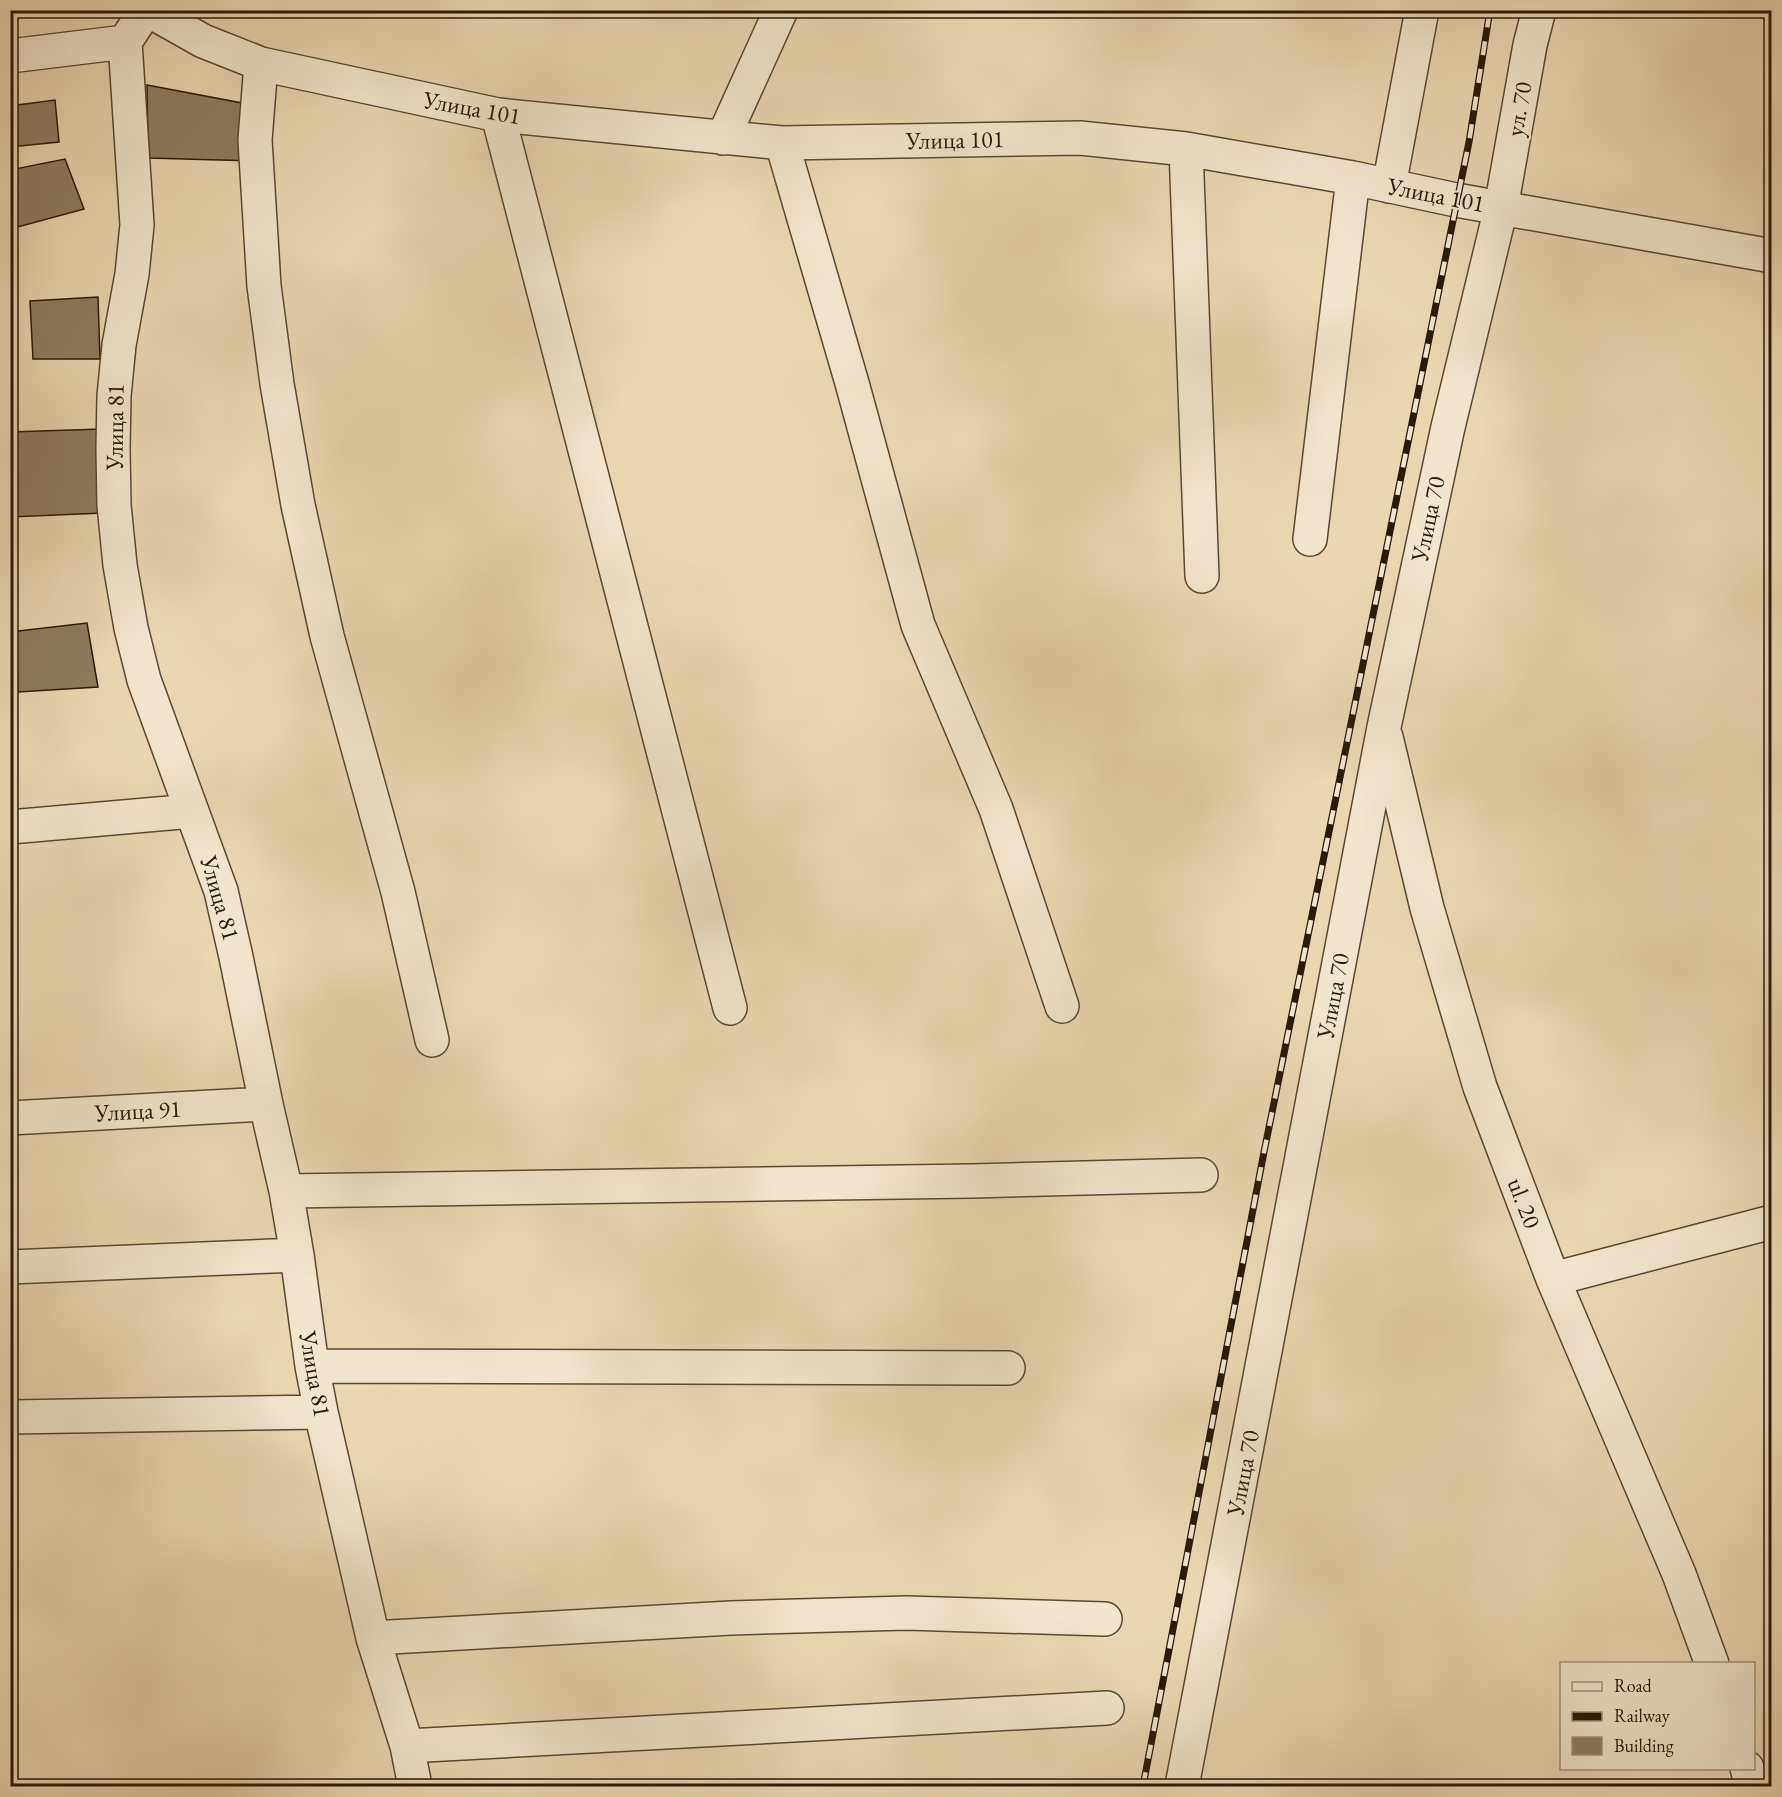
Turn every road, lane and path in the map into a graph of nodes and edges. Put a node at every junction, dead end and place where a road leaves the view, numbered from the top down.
1 (147, 10) edge
2 (781, 10) edge
3 (1422, 10) edge
4 (1539, 10) edge
5 (125, 42) junction
6 (10, 56) edge
7 (261, 64) junction
8 (498, 115) junction
9 (723, 138) junction
10 (782, 143) junction
11 (1186, 149) junction
12 (1353, 178) junction
13 (1389, 186) junction
14 (1501, 208) junction
15 (1772, 256) edge
16 (1310, 539) dead end
17 (1202, 576) dead end
18 (1384, 727) junction
19 (192, 811) junction
20 (10, 827) edge
21 (1062, 1006) dead end
22 (730, 1008) dead end
23 (432, 1040) dead end
24 (266, 1104) junction
25 (10, 1118) edge
26 (1201, 1175) dead end
27 (286, 1191) junction
28 (1772, 1222) edge
29 (297, 1255) junction
30 (10, 1268) edge
31 (1553, 1279) junction
32 (312, 1366) junction
33 (1008, 1368) dead end
34 (321, 1412) junction
35 (10, 1417) edge
36 (1105, 1619) dead end
37 (373, 1638) junction
38 (1711, 1662) edge
39 (1107, 1708) dead end
40 (406, 1746) junction
41 (1748, 1770) edge
42 (415, 1786) edge
43 (1182, 1786) edge
44 (1752, 1786) edge

1 - 5 street
1 - 7 street, Улица 101
2 - 9 street
3 - 13 street
4 - 14 street, ул. 70
5 - 6 street
5 - 19 street, Улица 81
7 - 8 street, Улица 101
7 - 23 street
8 - 9 street, Улица 101
8 - 22 street
9 - 10 street, Улица 101
10 - 11 street, Улица 101
10 - 21 street
11 - 12 street, Улица 101
11 - 17 street
12 - 13 street, Улица 101
12 - 16 street
13 - 14 street, Улица 101
14 - 15 street, Улица 101
14 - 18 street, Улица 70
18 - 31 street, ul. 20
18 - 43 street, Улица 70
19 - 20 street
19 - 24 street, Улица 81
24 - 25 street, Улица 91
24 - 27 street, Улица 81
26 - 27 street
27 - 29 street, Улица 81
28 - 31 street
29 - 30 street
29 - 32 street, Улица 81
31 - 38 street, ul. 20
32 - 33 street
32 - 34 street, Улица 81
34 - 35 street
34 - 37 street, Улица 81
36 - 37 street
37 - 40 street, Улица 81
39 - 40 street
40 - 42 street, Улица 81
41 - 44 street

